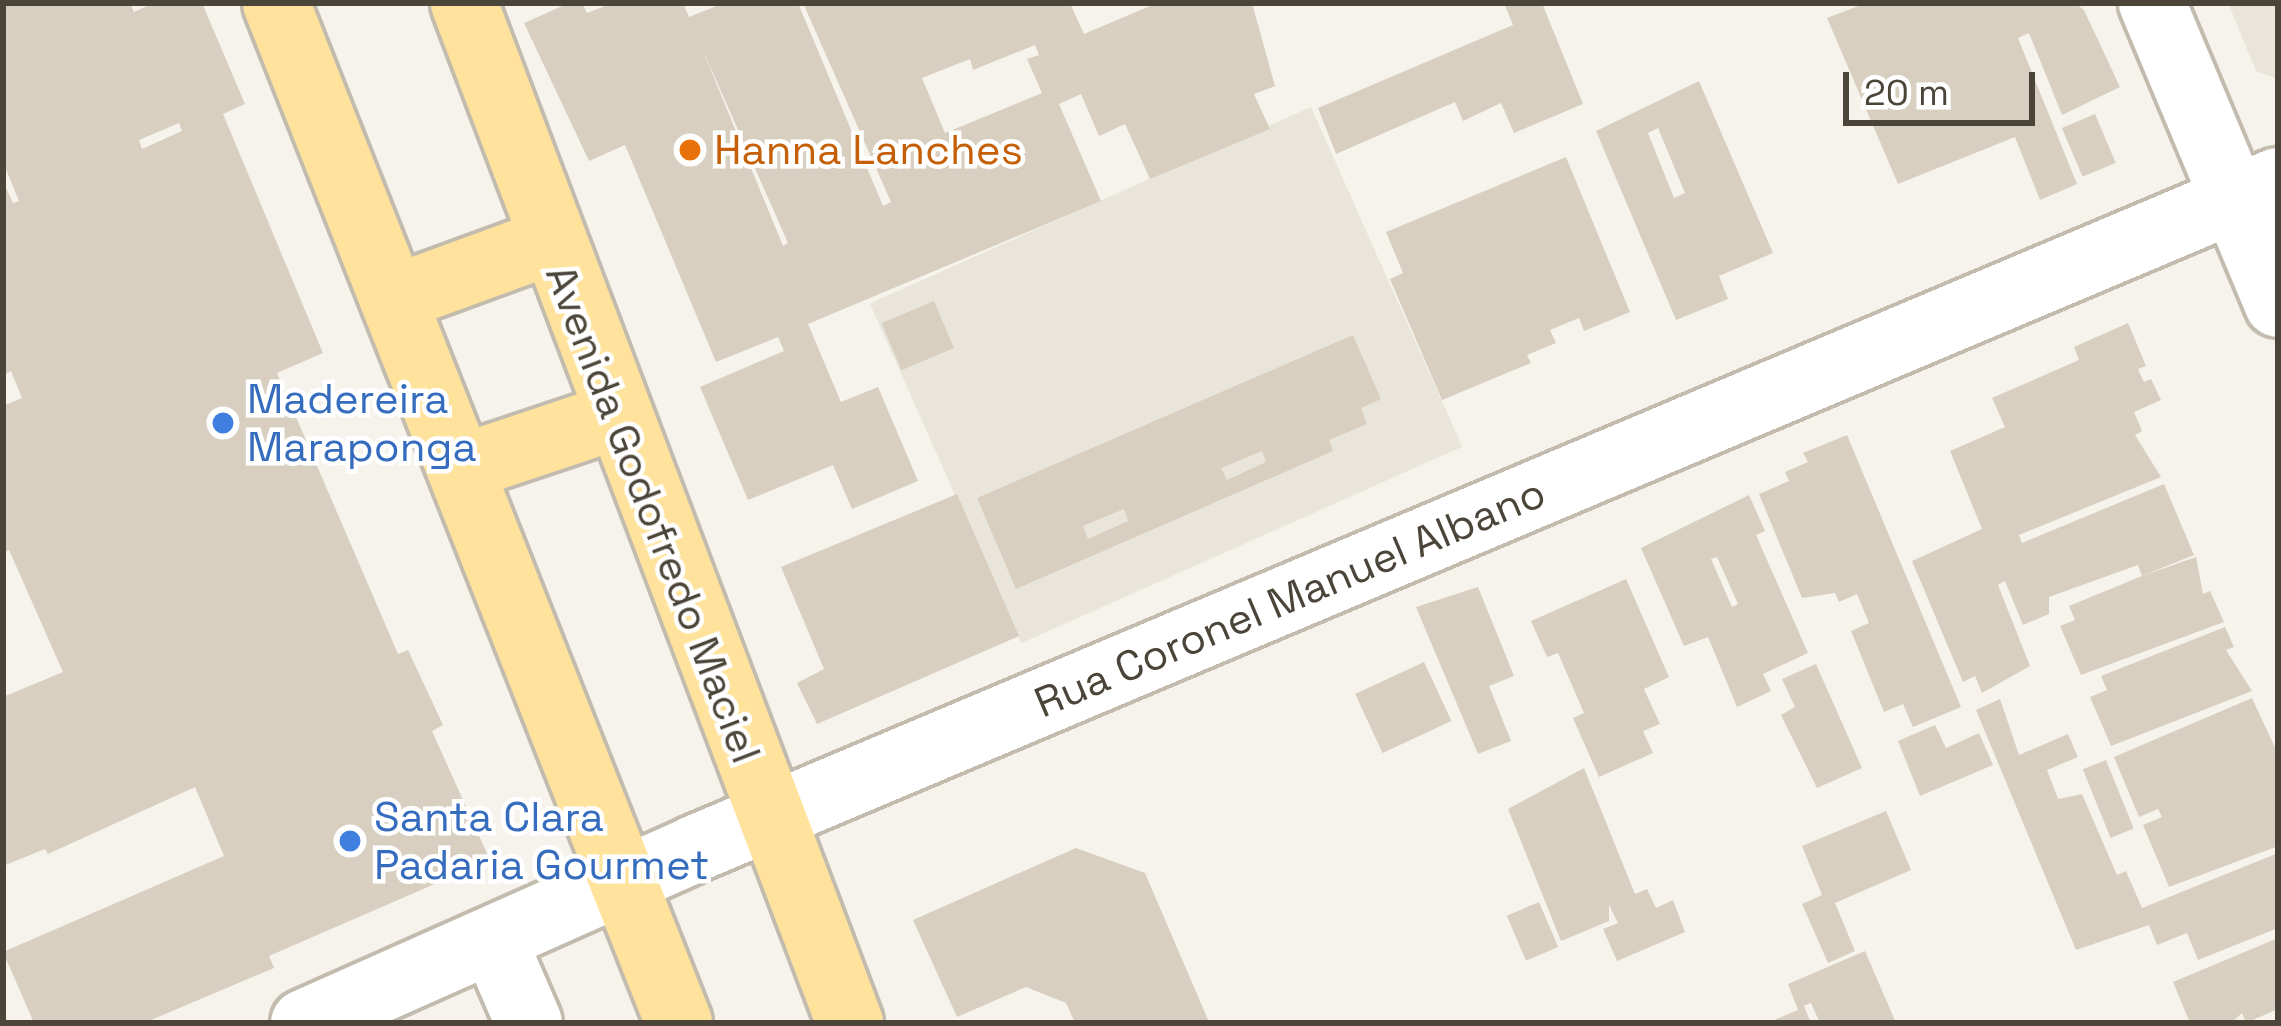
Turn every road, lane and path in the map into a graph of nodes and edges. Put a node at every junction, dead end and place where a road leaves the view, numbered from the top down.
1 (277, 3) edge
2 (464, 3) edge
3 (2152, 3) edge
4 (2256, 190) edge
5 (549, 242) junction
6 (393, 299) junction
7 (2278, 304) edge
8 (619, 415) junction
9 (464, 467) junction
10 (769, 819) junction
11 (623, 886) junction
12 (494, 942) junction
13 (304, 1023) edge
14 (529, 1023) edge
15 (679, 1023) edge
16 (850, 1023) edge

1 - 6 main road
2 - 5 main road, Avenida Godofredo Maciel
3 - 4 street
4 - 7 street
4 - 10 street, Rua Coronel Manuel Albano
5 - 6 main road
5 - 8 main road, Avenida Godofredo Maciel
6 - 9 main road
8 - 9 main road
8 - 10 main road, Avenida Godofredo Maciel
9 - 11 main road
10 - 11 street, Rua Coronel Manuel Albano
10 - 16 main road, Avenida Godofredo Maciel
11 - 12 street, Rua Coronel Manuel Albano
11 - 15 main road
12 - 13 street, Rua Coronel Manuel Albano
12 - 14 street

